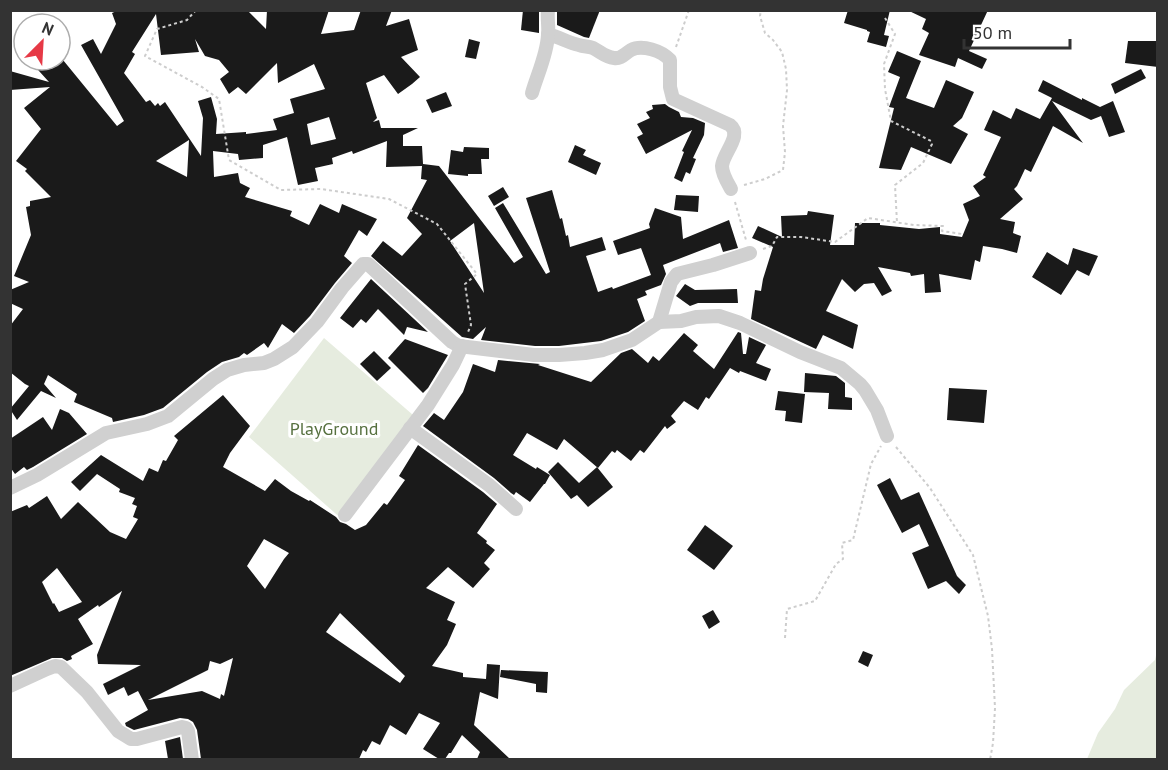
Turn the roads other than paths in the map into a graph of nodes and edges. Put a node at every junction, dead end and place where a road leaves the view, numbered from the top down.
1 (548, 10) edge
2 (548, 34) junction
3 (532, 93) dead end
4 (731, 189) road end
5 (750, 253) road end
6 (659, 322) junction
7 (462, 346) junction
8 (410, 428) junction
9 (887, 436) road end
10 (10, 489) edge
11 (516, 509) dead end
12 (345, 515) dead end
13 (10, 686) edge
14 (192, 759) edge

1 - 2 street
2 - 3 street
2 - 4 street
5 - 6 street
6 - 7 street
6 - 9 street
7 - 8 street
7 - 10 street
8 - 11 street
8 - 12 street
13 - 14 street

